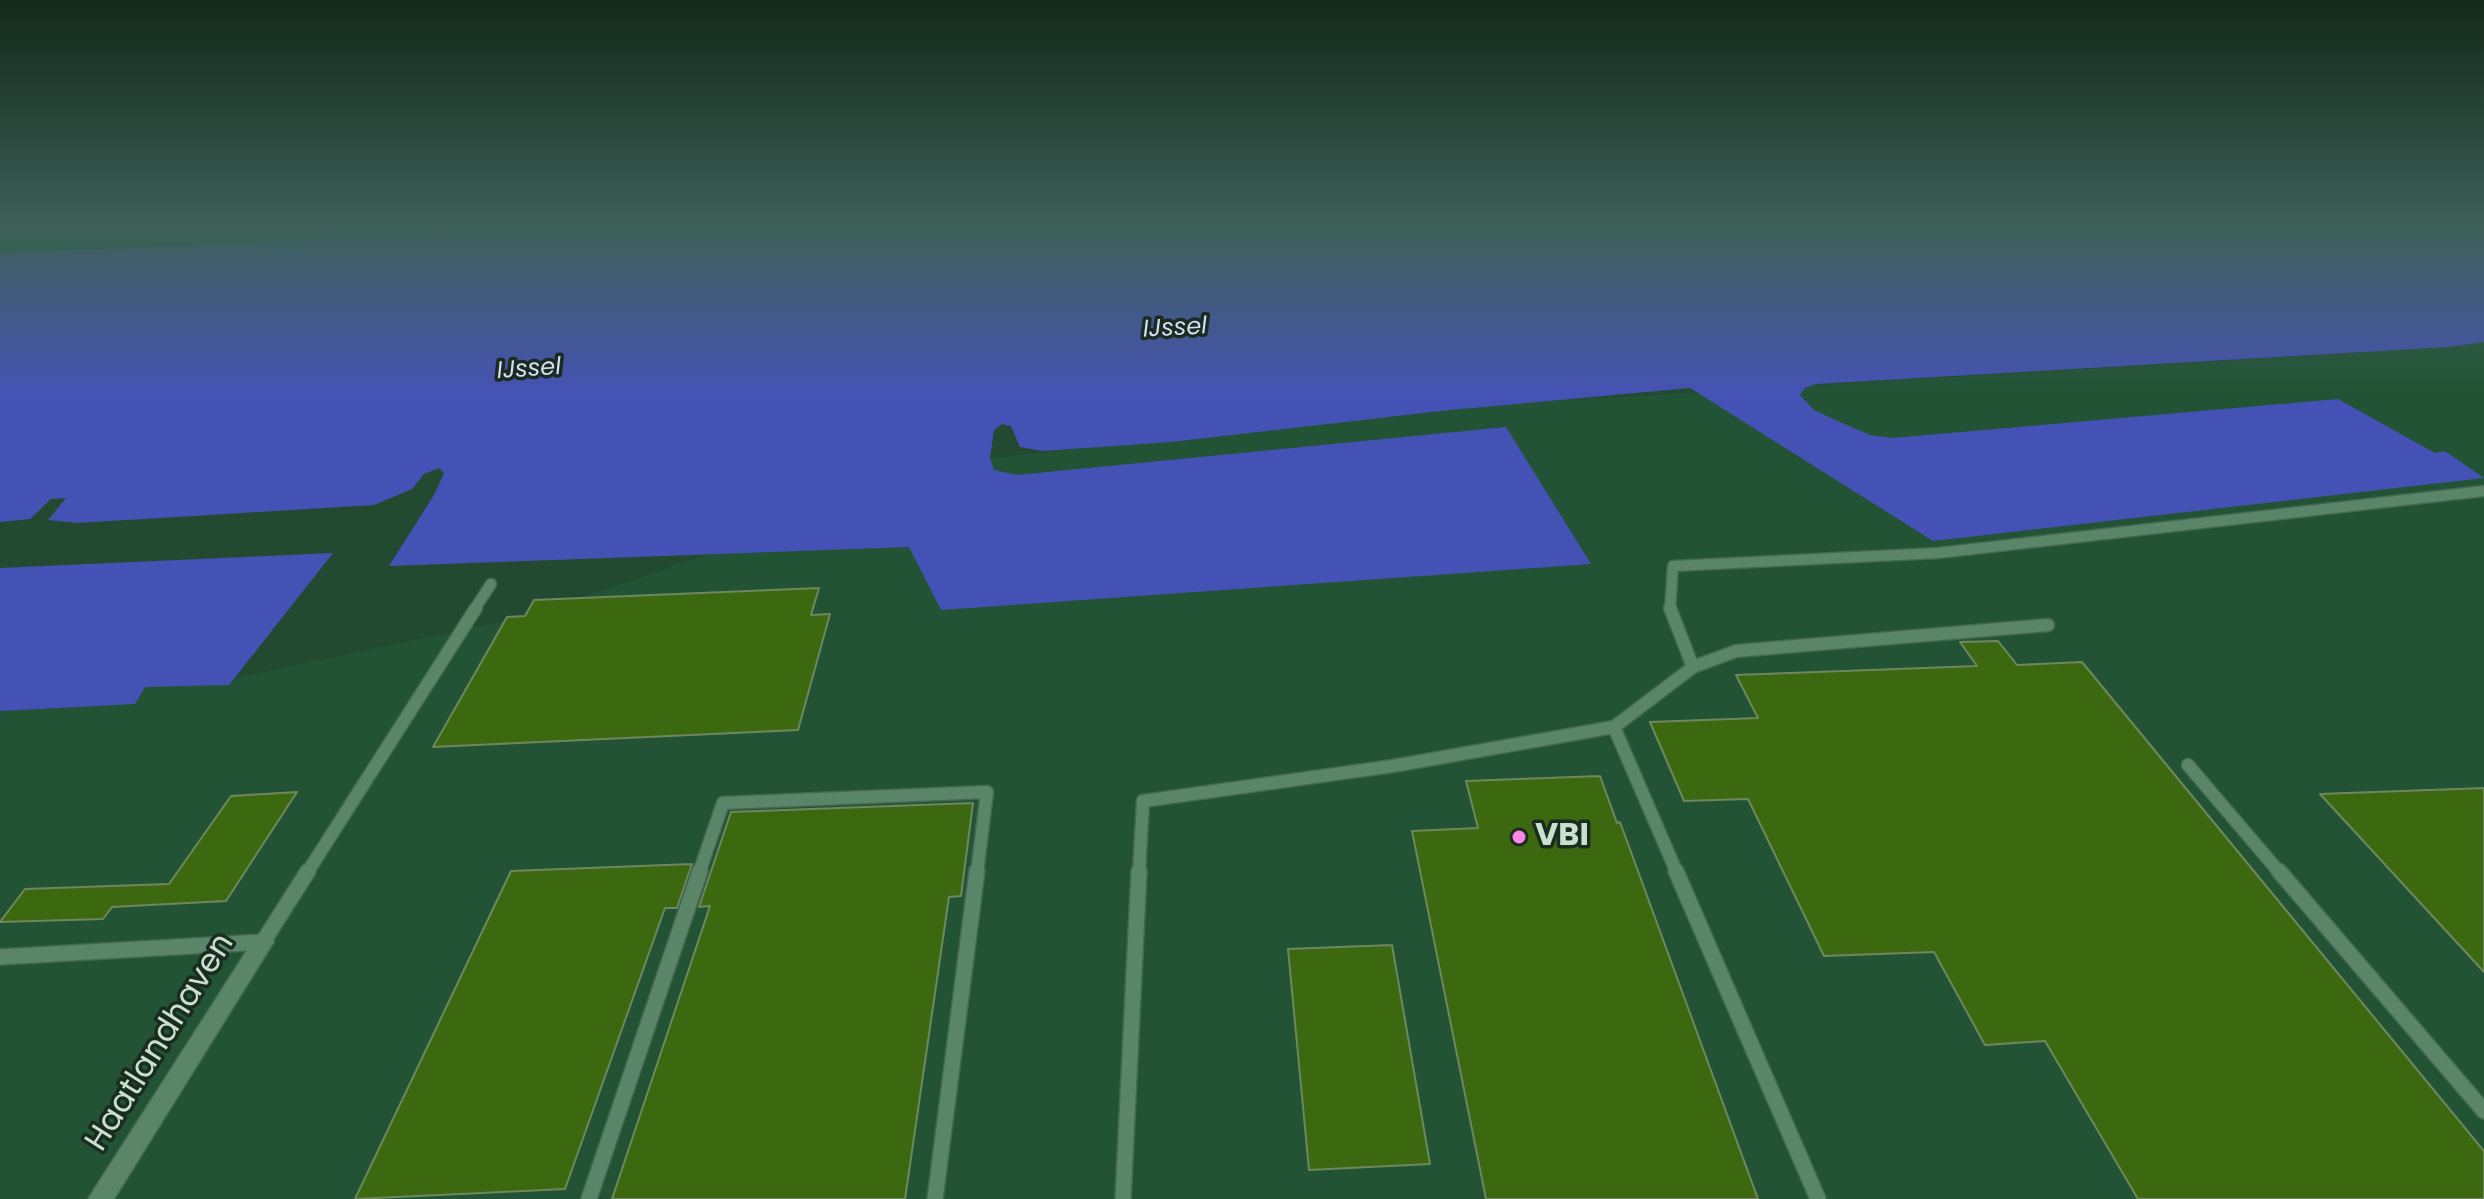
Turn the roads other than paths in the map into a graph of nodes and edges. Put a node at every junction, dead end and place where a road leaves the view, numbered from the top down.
1 (2484, 491) edge
2 (491, 584) dead end
3 (2048, 625) dead end
4 (1693, 667) junction
5 (1614, 727) junction
6 (2188, 765) dead end
7 (263, 942) junction
8 (0, 957) edge
9 (2484, 1111) edge
10 (100, 1199) edge
11 (589, 1199) edge
12 (935, 1199) edge
13 (1123, 1199) edge
14 (1818, 1199) edge

1 - 4 lane
2 - 7 lane
3 - 4 lane
4 - 5 lane
5 - 13 lane
5 - 14 lane
6 - 9 lane
7 - 8 lane, Haatlandhaven
7 - 10 street, Haatlandhaven
11 - 12 lane

